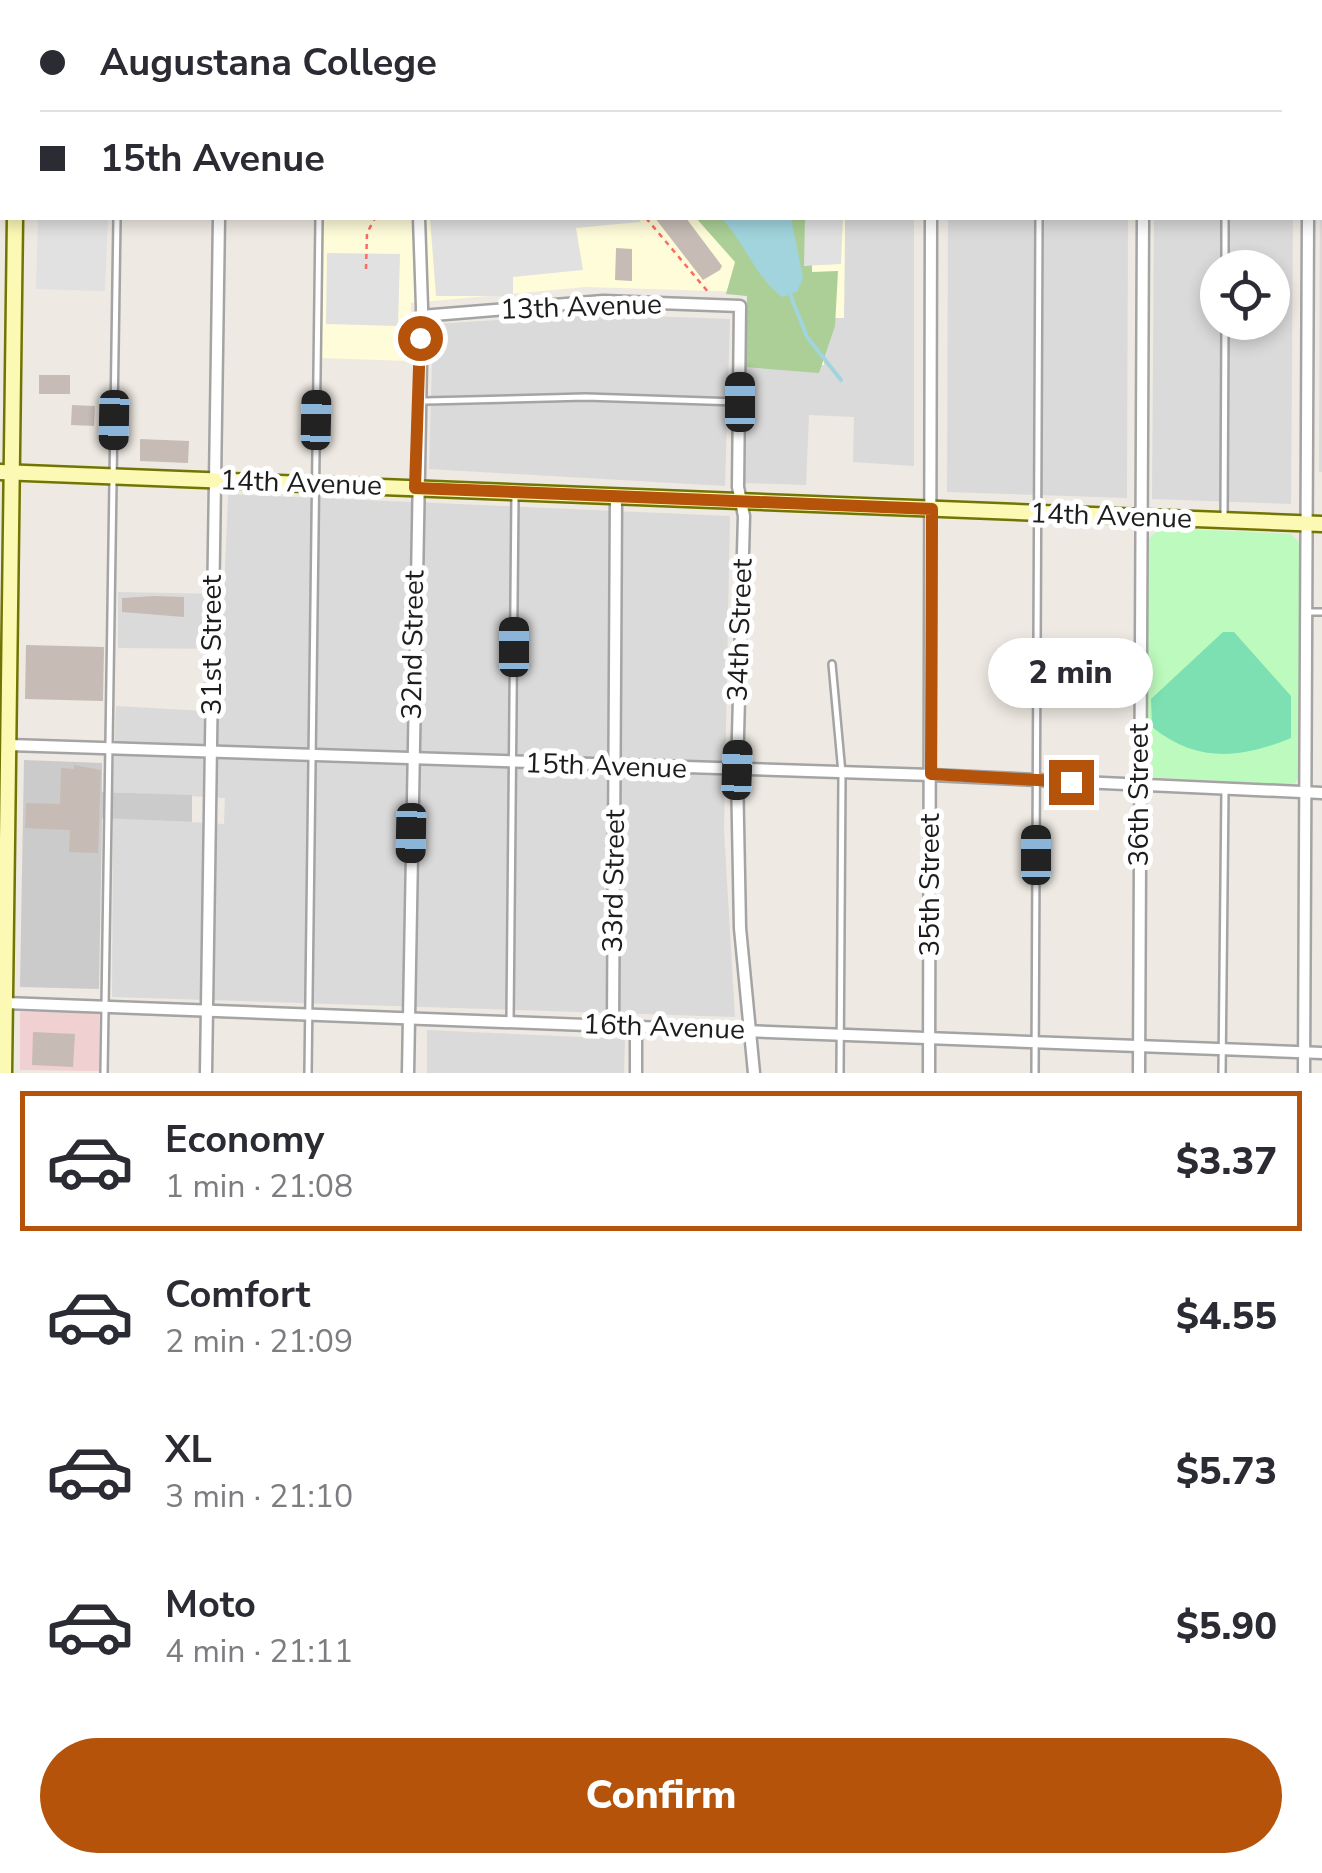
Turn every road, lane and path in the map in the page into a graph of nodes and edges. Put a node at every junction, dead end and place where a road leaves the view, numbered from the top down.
1 (15, 220) edge
2 (116, 220) edge
3 (219, 220) edge
4 (319, 220) edge
5 (375, 220) edge
6 (419, 220) edge
7 (648, 220) edge
8 (932, 220) edge
9 (1039, 220) edge
10 (1143, 220) edge
11 (1225, 220) edge
12 (1308, 220) edge
13 (1225, 250) edge
14 (366, 269) dead end
15 (7, 287) edge
16 (710, 305) junction
17 (740, 306) joint
18 (421, 316) junction
19 (1224, 340) edge
20 (426, 400) dead end
21 (740, 402) junction
22 (6, 472) edge
23 (113, 476) junction
24 (212, 480) junction
25 (314, 483) junction
26 (415, 488) junction
27 (515, 492) junction
28 (616, 496) junction
29 (740, 502) junction
30 (932, 509) junction
31 (1036, 512) junction
32 (1140, 516) junction
33 (1224, 520) junction
34 (1314, 524) edge
35 (5, 603) edge
36 (1306, 612) junction
37 (1322, 612) edge
38 (832, 664) dead end
39 (9, 745) junction
40 (110, 748) junction
41 (212, 752) junction
42 (312, 755) junction
43 (412, 760) junction
44 (513, 763) junction
45 (615, 766) junction
46 (737, 770) junction
47 (842, 773) junction
48 (931, 774) junction
49 (1037, 780) junction
50 (1140, 786) junction
51 (1226, 789) junction
52 (1307, 792) junction
53 (1322, 793) edge
54 (3, 944) edge
55 (6, 1003) junction
56 (104, 1006) junction
57 (207, 1011) junction
58 (308, 1015) junction
59 (409, 1017) junction
60 (510, 1022) junction
61 (613, 1025) junction
62 (636, 1026) junction
63 (750, 1030) junction
64 (840, 1034) junction
65 (929, 1037) junction
66 (1035, 1041) junction
67 (1138, 1046) junction
68 (1222, 1049) junction
69 (1304, 1052) junction
70 (1322, 1053) edge
71 (4, 1073) edge
72 (104, 1073) edge
73 (206, 1073) edge
74 (308, 1073) edge
75 (408, 1073) edge
76 (636, 1073) edge
77 (754, 1073) edge
78 (840, 1073) edge
79 (929, 1073) edge
80 (1035, 1073) edge
81 (1138, 1073) edge
82 (1222, 1073) edge
83 (1304, 1073) edge

1 - 15 street
2 - 23 lane
3 - 24 street, 31st Street
4 - 25 lane
5 - 14 path
6 - 18 street, 32nd Street
7 - 16 path
8 - 30 street, 35th Street
9 - 31 lane
10 - 32 street, 36th Street
11 - 13 lane
12 - 34 street
15 - 22 street
16 - 17 street, 13th Avenue
16 - 18 street, 13th Avenue
17 - 21 street, 34th Street
18 - 26 street, 32nd Street
19 - 33 lane
20 - 21 lane
21 - 29 street, 34th Street
22 - 23 street, 14th Avenue
22 - 35 street
23 - 24 street, 14th Avenue
23 - 40 lane
24 - 25 street, 14th Avenue
24 - 41 street, 31st Street
25 - 26 street, 14th Avenue
25 - 42 lane
26 - 27 street, 14th Avenue
26 - 43 street, 32nd Street
27 - 28 street, 14th Avenue
27 - 44 lane
28 - 29 street, 14th Avenue
28 - 45 street, 33rd Street
29 - 30 street, 14th Avenue
29 - 46 street, 34th Street
30 - 31 street, 14th Avenue
30 - 48 street, 35th Street
31 - 32 street, 14th Avenue
31 - 49 lane
32 - 33 street, 14th Avenue
32 - 50 street, 36th Street
33 - 34 street, 14th Avenue
34 - 36 street
35 - 39 street
36 - 37 lane
36 - 52 street
38 - 47 lane
39 - 40 street, 15th Avenue
39 - 54 street
40 - 41 street, 15th Avenue
40 - 56 lane
41 - 42 street, 15th Avenue
41 - 57 street, 31st Street
42 - 43 street, 15th Avenue
42 - 58 lane
43 - 44 street, 15th Avenue
43 - 59 street, 32nd Street
44 - 45 street, 15th Avenue
44 - 60 lane
45 - 46 street, 15th Avenue
45 - 61 street, 33rd Street
46 - 47 street, 15th Avenue
46 - 63 street, 34th Street
47 - 48 street, 15th Avenue
47 - 64 lane
48 - 49 street, 15th Avenue
48 - 65 street, 35th Street
49 - 50 street, 15th Avenue
49 - 66 lane
50 - 51 street, 15th Avenue
50 - 67 street, 36th Street
51 - 52 street, 15th Avenue
51 - 68 lane
52 - 53 street, 15th Avenue
52 - 69 street
54 - 55 street
55 - 56 street, 16th Avenue
55 - 71 street
56 - 57 street, 16th Avenue
56 - 72 lane
57 - 58 street, 16th Avenue
57 - 73 street, 31st Street
58 - 59 street, 16th Avenue
58 - 74 lane
59 - 60 street, 16th Avenue
59 - 75 street, 32nd Street
60 - 61 street, 16th Avenue
61 - 62 street, 16th Avenue
62 - 63 street, 16th Avenue
62 - 76 street
63 - 64 street, 16th Avenue
63 - 77 street, 34th Street
64 - 65 street, 16th Avenue
64 - 78 lane
65 - 66 street, 16th Avenue
65 - 79 street, 35th Street
66 - 67 street, 16th Avenue
66 - 80 lane
67 - 68 street, 16th Avenue
67 - 81 street, 36th Street
68 - 69 street, 16th Avenue
68 - 82 lane
69 - 70 street, 16th Avenue
69 - 83 street

